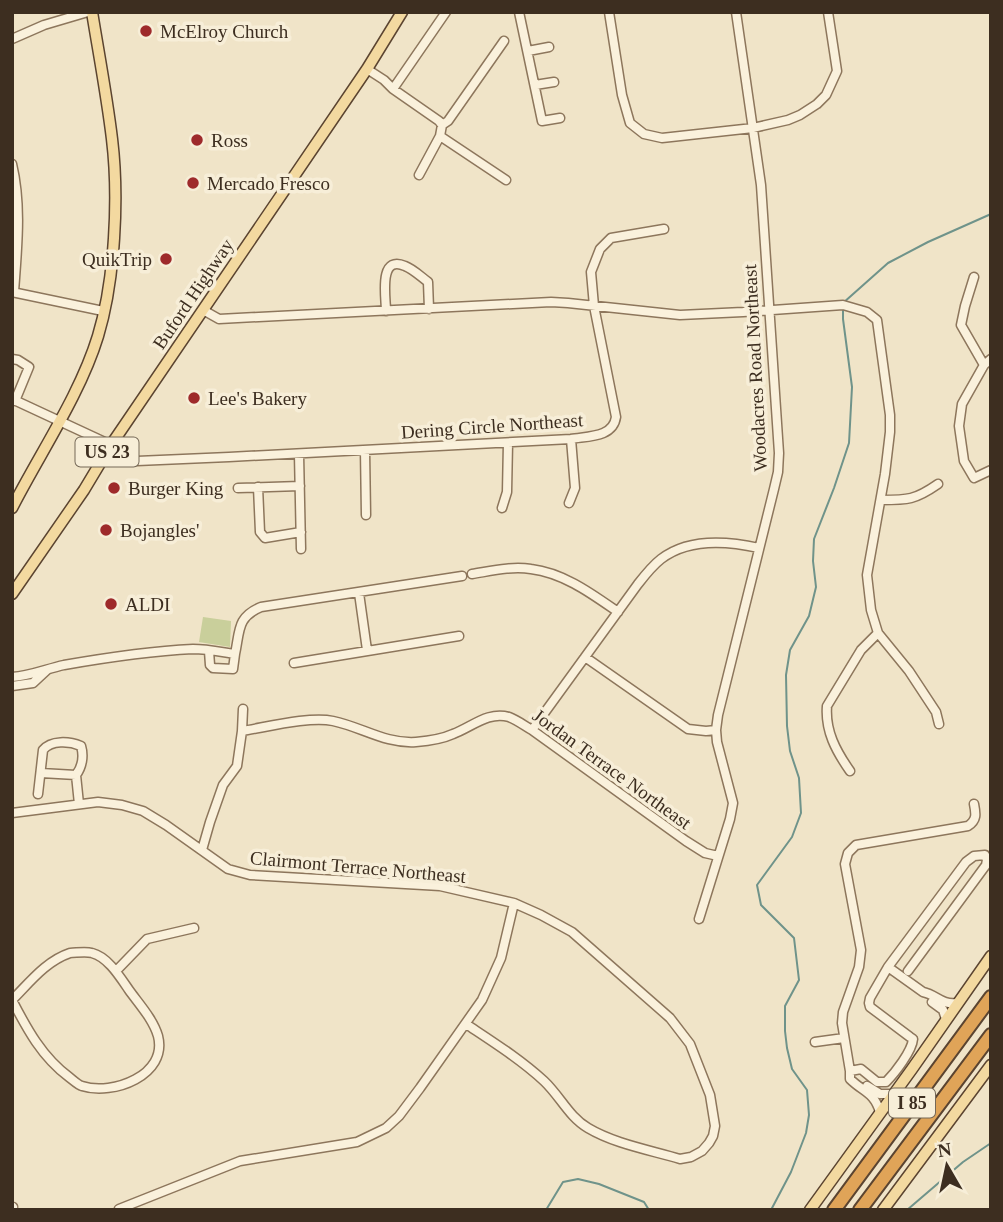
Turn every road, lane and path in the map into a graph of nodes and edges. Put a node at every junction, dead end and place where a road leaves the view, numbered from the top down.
1 (90, 12) edge
2 (402, 12) edge
3 (446, 12) edge
4 (519, 12) edge
5 (609, 12) edge
6 (736, 12) edge
7 (828, 12) edge
8 (12, 39) edge
9 (504, 41) dead end
10 (549, 47) dead end
11 (527, 51) junction
12 (367, 69) junction
13 (554, 82) dead end
14 (535, 85) junction
15 (393, 89) junction
16 (560, 118) dead end
17 (442, 125) junction
18 (753, 128) junction
19 (440, 136) junction
20 (12, 164) edge
21 (418, 175) dead end
22 (506, 180) dead end
23 (664, 229) dead end
24 (974, 277) dead end
25 (13, 292) edge
26 (594, 306) junction
27 (429, 309) junction
28 (203, 310) junction
29 (769, 310) junction
30 (386, 311) junction
31 (103, 312) junction
32 (12, 359) edge
33 (987, 362) edge
34 (14, 400) edge
35 (59, 421) junction
36 (571, 439) junction
37 (508, 443) junction
38 (111, 445) junction
39 (365, 450) junction
40 (299, 454) junction
41 (105, 455) junction
42 (991, 470) edge
43 (938, 484) dead end
44 (300, 486) junction
45 (258, 487) junction
46 (238, 488) dead end
47 (881, 500) junction
48 (569, 503) dead end
49 (12, 508) edge
50 (502, 508) dead end
51 (366, 515) dead end
52 (301, 532) junction
53 (759, 548) junction
54 (301, 549) dead end
55 (471, 574) dead end
56 (462, 576) dead end
57 (359, 593) junction
58 (12, 594) edge
59 (618, 612) junction
60 (878, 633) junction
61 (459, 636) dead end
62 (367, 650) junction
63 (209, 651) junction
64 (235, 654) junction
65 (585, 657) junction
66 (294, 663) dead end
67 (47, 670) junction
68 (12, 677) edge
69 (12, 686) edge
70 (243, 709) dead end
71 (939, 724) dead end
72 (242, 730) junction
73 (533, 730) junction
74 (716, 730) junction
75 (850, 771) dead end
76 (41, 773) junction
77 (76, 775) junction
78 (38, 794) dead end
79 (79, 804) junction
80 (974, 804) dead end
81 (12, 813) edge
82 (202, 850) junction
83 (718, 856) junction
84 (514, 903) junction
85 (699, 919) dead end
86 (194, 928) dead end
87 (991, 956) edge
88 (888, 967) junction
89 (116, 971) junction
90 (908, 971) dead end
91 (991, 997) edge
92 (12, 1000) edge
93 (937, 1001) junction
94 (957, 1003) junction
95 (946, 1019) junction
96 (466, 1024) junction
97 (991, 1035) edge
98 (844, 1038) junction
99 (815, 1042) dead end
100 (991, 1065) edge
101 (850, 1073) junction
102 (867, 1089) junction
103 (894, 1094) junction
104 (880, 1112) junction
105 (119, 1209) edge
106 (810, 1210) edge
107 (834, 1210) edge
108 (860, 1210) edge
109 (884, 1210) edge

1 - 8 street
1 - 31 main road
2 - 12 main road, Buford Highway / US 23
3 - 15 street
4 - 11 street
5 - 18 street
6 - 18 street, Woodacres Road Northeast
7 - 18 street
9 - 17 street
10 - 11 street
11 - 14 street
12 - 15 street
12 - 28 main road, Buford Highway / US 23
13 - 14 street
14 - 16 street
15 - 17 street
17 - 19 street
18 - 29 street, Woodacres Road Northeast
19 - 21 street
19 - 22 street
20 - 25 street
23 - 26 street, Dering Circle Northeast
24 - 33 street
25 - 31 street
26 - 27 street
26 - 29 street
26 - 36 street, Dering Circle Northeast
27 - 30 street
27 - 30 street
28 - 30 street
28 - 38 main road, Buford Highway / US 23
29 - 47 street
29 - 53 street, Woodacres Road Northeast
31 - 35 main road
32 - 34 street
33 - 42 street
34 - 35 street
35 - 38 street
35 - 49 main road
36 - 37 street, Dering Circle Northeast
36 - 48 street
37 - 39 street, Dering Circle Northeast
37 - 50 street
38 - 41 main road, Buford Highway / US 23
39 - 40 street, Dering Circle Northeast
39 - 51 street
40 - 41 street, Dering Circle Northeast
40 - 44 street
41 - 58 main road, Buford Highway / US 23
43 - 47 street
44 - 45 street
44 - 52 street
45 - 46 street
45 - 52 street
47 - 60 street
52 - 54 street
53 - 59 street
53 - 74 street, Woodacres Road Northeast
55 - 59 street
56 - 57 street
57 - 62 street
57 - 64 street
59 - 65 street
60 - 71 street
60 - 75 street
61 - 62 street
62 - 66 street
63 - 64 street
63 - 64 street
63 - 67 street
65 - 73 street
65 - 74 street
67 - 68 street
67 - 69 street
70 - 72 street
72 - 73 street, Jordan Terrace Northeast
72 - 82 street
73 - 83 street, Jordan Terrace Northeast
74 - 83 street, Woodacres Road Northeast
76 - 77 street
76 - 77 street
76 - 78 street
77 - 79 street
79 - 81 street, Clairmont Terrace Northeast
79 - 82 street, Clairmont Terrace Northeast
80 - 98 street
82 - 84 street, Clairmont Terrace Northeast
83 - 85 street, Woodacres Road Northeast
84 - 96 street
84 - 96 street, Clairmont Terrace Northeast
86 - 89 street
87 - 94 main road
88 - 90 street
88 - 93 street
88 - 101 street
89 - 92 street
89 - 92 street
91 - 107 highway, I 85
93 - 94 street
93 - 95 street
94 - 95 main road
95 - 103 main road
96 - 105 street
97 - 108 highway, I 85
98 - 99 street
98 - 101 street
100 - 109 main road
101 - 102 street
102 - 103 street
102 - 104 street
103 - 104 main road
104 - 106 main road

